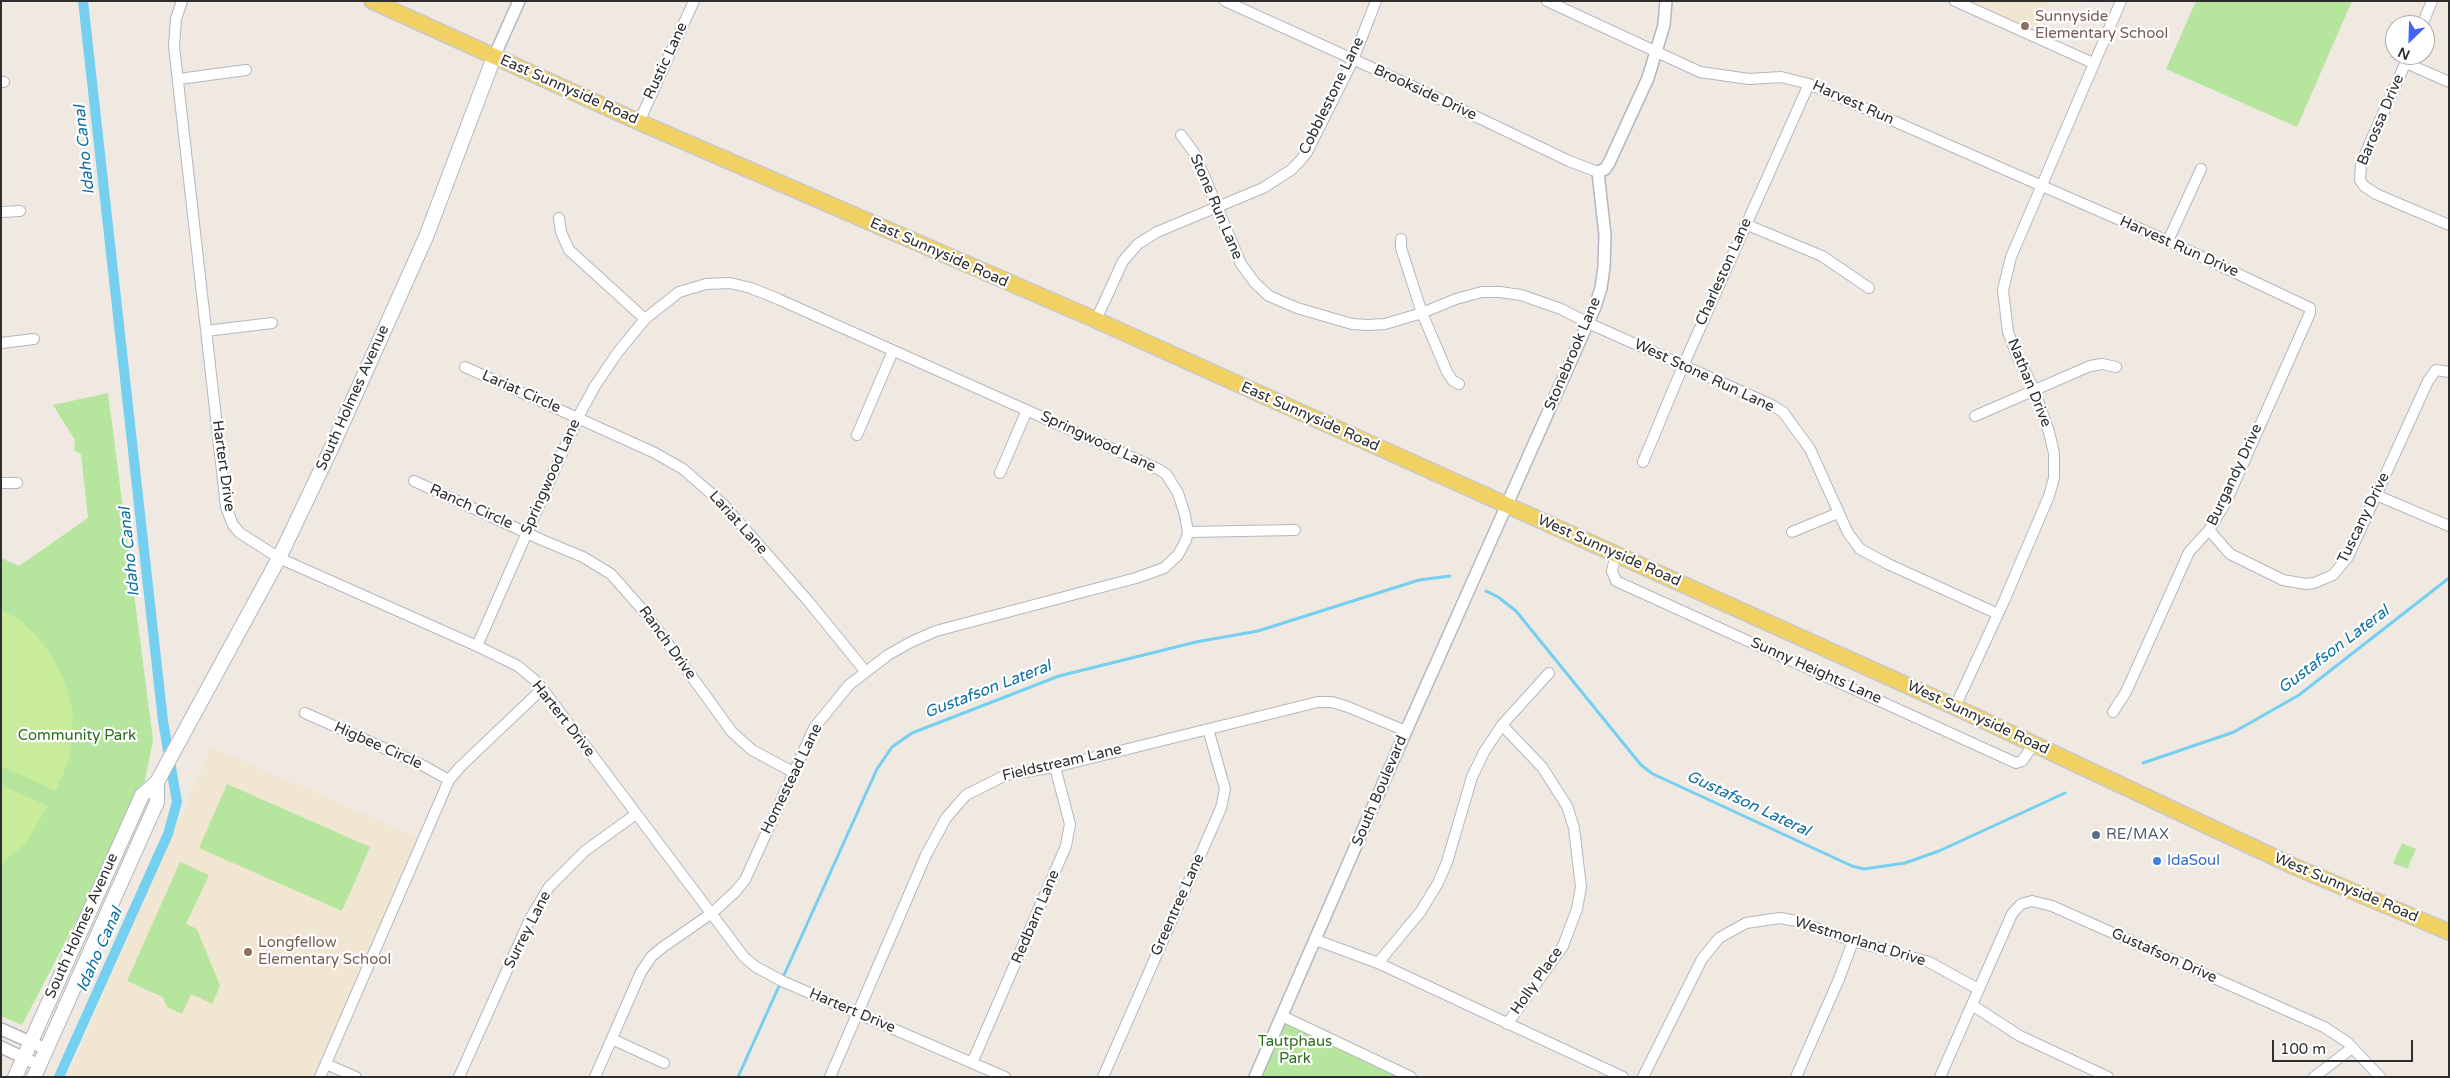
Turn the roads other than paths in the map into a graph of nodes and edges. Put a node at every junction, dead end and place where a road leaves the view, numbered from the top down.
1 (182, 1) edge
2 (372, 1) edge
3 (519, 1) edge
4 (694, 1) edge
5 (1225, 1) edge
6 (1376, 1) edge
7 (1547, 1) edge
8 (1666, 1) edge
9 (1955, 1) edge
10 (2121, 1) edge
11 (2432, 1) edge
12 (2426, 15) edge
13 (1657, 52) junction
14 (494, 57) junction
15 (1353, 60) junction
16 (2093, 63) junction
17 (2404, 65) edge
18 (2418, 65) edge
19 (246, 70) dead end
20 (179, 79) junction
21 (2449, 82) edge
22 (1809, 84) junction
23 (639, 122) junction
24 (1181, 135) dead end
25 (2200, 169) dead end
26 (1598, 172) junction
27 (2041, 187) junction
28 (1217, 206) junction
29 (20, 211) dead end
30 (1, 212) edge
31 (559, 218) dead end
32 (1745, 224) junction
33 (2449, 225) edge
34 (1401, 239) dead end
35 (2168, 241) junction
36 (1869, 288) dead end
37 (1562, 310) joint
38 (1422, 313) junction
39 (2310, 313) joint
40 (645, 319) junction
41 (1096, 320) junction
42 (272, 323) dead end
43 (1588, 323) junction
44 (206, 331) junction
45 (34, 339) dead end
46 (1, 343) edge
47 (893, 351) junction
48 (1683, 366) junction
49 (465, 367) dead end
50 (2116, 367) dead end
51 (2449, 372) edge
52 (1459, 384) dead end
53 (2034, 389) junction
54 (1027, 410) junction
55 (1976, 416) dead end
56 (578, 417) junction
57 (857, 435) dead end
58 (1643, 462) dead end
59 (1000, 473) dead end
60 (414, 481) dead end
61 (1, 483) edge
62 (17, 483) dead end
63 (2376, 495) junction
64 (1506, 506) junction
65 (1838, 512) junction
66 (2449, 526) edge
67 (1295, 530) dead end
68 (2209, 530) junction
69 (527, 532) junction
70 (1792, 532) dead end
71 (1187, 536) junction
72 (1616, 554) junction
73 (279, 558) junction
74 (1998, 614) junction
75 (477, 646) junction
76 (866, 671) junction
77 (1549, 673) dead end
78 (542, 689) junction
79 (1955, 707) junction
80 (2113, 712) dead end
81 (305, 713) dead end
82 (1502, 725) junction
83 (1208, 729) junction
84 (1406, 731) junction
85 (2034, 744) junction
86 (1055, 767) junction
87 (793, 772) junction
88 (449, 780) junction
89 (157, 782) junction
90 (636, 814) junction
91 (712, 913) junction
92 (2449, 932) edge
93 (1316, 940) junction
94 (1853, 941) junction
95 (1378, 963) junction
96 (1978, 989) junction
97 (1972, 1005) junction
98 (858, 1014) junction
99 (1282, 1016) junction
100 (1507, 1024) junction
101 (1, 1029) edge
102 (612, 1039) junction
103 (31, 1042) junction
104 (1, 1047) edge
105 (2352, 1048) junction
106 (46, 1049) junction
107 (24, 1058) junction
108 (664, 1063) dead end
109 (972, 1063) junction
110 (326, 1064) junction
111 (36, 1071) edge
112 (15, 1077) edge
113 (320, 1077) edge
114 (356, 1077) edge
115 (459, 1077) edge
116 (595, 1077) edge
117 (830, 1077) edge
118 (1005, 1077) edge
119 (1103, 1077) edge
120 (1255, 1077) edge
121 (1411, 1077) edge
122 (1623, 1077) edge
123 (1643, 1077) edge
124 (1796, 1077) edge
125 (1940, 1077) edge
126 (2108, 1077) edge
127 (2314, 1077) edge
128 (2380, 1077) edge

1 - 20 street, Hartert Drive
2 - 14 main road, East Sunnyside Road
3 - 14 street, South Holmes Avenue
4 - 23 street, Rustic Lane
5 - 15 street, Brookside Drive
6 - 15 street, Cobblestone Lane
7 - 13 street, Harvest Run
8 - 13 street
9 - 16 street
10 - 16 street, Nathan Drive
11 - 12 street
13 - 22 street, Harvest Run
13 - 26 street
14 - 23 main road, East Sunnyside Road
14 - 73 main road, South Holmes Avenue
15 - 26 street, Brookside Drive
15 - 28 street, Cobblestone Lane
16 - 27 street, Nathan Drive
17 - 33 street, Barossa Drive
18 - 21 street
19 - 20 street
20 - 44 street, Hartert Drive
22 - 27 street, Harvest Run
22 - 32 street, Charleston Lane
23 - 41 main road, East Sunnyside Road
24 - 28 street, Stone Run Lane
25 - 35 street
26 - 43 street, Stonebrook Lane
27 - 35 street, Harvest Run Drive
27 - 53 street, Nathan Drive
28 - 38 street, Stone Run Lane
28 - 41 street, Cobblestone Lane
29 - 30 street
31 - 40 street
32 - 36 street
32 - 48 street, Charleston Lane
34 - 38 street
35 - 39 street, Harvest Run Drive
37 - 38 street, Stone Run Lane
37 - 43 street, West Stone Run Lane
38 - 52 street
39 - 68 street, Burgandy Drive
40 - 47 street, Springwood Lane
40 - 56 street, Springwood Lane
41 - 64 main road, East Sunnyside Road
42 - 44 street
43 - 48 street, West Stone Run Lane
43 - 64 street, Stonebrook Lane
44 - 73 street, Hartert Drive
45 - 46 street
47 - 54 street, Springwood Lane
47 - 57 street
48 - 58 street, Charleston Lane
48 - 65 street, West Stone Run Lane
49 - 56 street, Lariat Circle
50 - 53 street
51 - 63 street, Tuscany Drive
53 - 55 street
53 - 74 street, Nathan Drive
54 - 59 street, Springwood Lane
54 - 71 street, Springwood Lane
56 - 69 street, Springwood Lane
56 - 76 street, Lariat Lane
60 - 69 street, Ranch Circle
61 - 62 street
63 - 66 street
63 - 68 street, Tuscany Drive
64 - 72 main road, West Sunnyside Road
64 - 84 street, South Boulevard
65 - 70 street
65 - 74 street, West Stone Run Lane
67 - 71 street
68 - 80 street, Burgandy Drive
69 - 75 street, Springwood Lane
69 - 87 street, Ranch Drive
71 - 76 street, Homestead Lane
72 - 79 main road, West Sunnyside Road
72 - 85 street, Sunny Heights Lane
73 - 75 street, Hartert Drive
73 - 89 main road, South Holmes Avenue
74 - 79 street, Nathan Drive
75 - 78 street, Hartert Drive
76 - 87 street, Homestead Lane
77 - 82 street
78 - 88 street
78 - 90 street, Hartert Drive
79 - 85 main road, West Sunnyside Road
81 - 88 street, Higbee Circle
82 - 95 street
82 - 100 street, Holly Place
83 - 84 street, Fieldstream Lane
83 - 86 street, Fieldstream Lane
83 - 119 street, Greentree Lane
84 - 93 street, South Boulevard
85 - 92 main road, West Sunnyside Road
86 - 98 street, Fieldstream Lane
86 - 109 street, Redbarn Lane
87 - 91 street, Homestead Lane
88 - 110 street
89 - 103 main road, South Holmes Avenue
89 - 106 main road, South Holmes Avenue
90 - 91 street, Hartert Drive
90 - 115 street, Surrey Lane
91 - 98 street, Hartert Drive
91 - 102 street, Homestead Lane
93 - 95 street
93 - 99 street, South Boulevard
94 - 96 street, Westmorland Drive
94 - 123 street, Westmorland Drive
94 - 124 street
95 - 100 street
96 - 97 street
96 - 105 street, Gustafson Drive
97 - 125 street
97 - 126 street
98 - 109 street, Hartert Drive
98 - 117 street, Fieldstream Lane
99 - 120 street, South Boulevard
99 - 121 street
100 - 122 street
101 - 103 street
102 - 108 street
102 - 116 street, Homestead Lane
103 - 106 street
103 - 107 main road, South Holmes Avenue
104 - 107 street
105 - 127 street
105 - 128 street, Gustafson Drive
106 - 111 main road, South Holmes Avenue
107 - 111 street
107 - 112 main road, South Holmes Avenue
109 - 118 street, Hartert Drive
110 - 113 street
110 - 114 street

